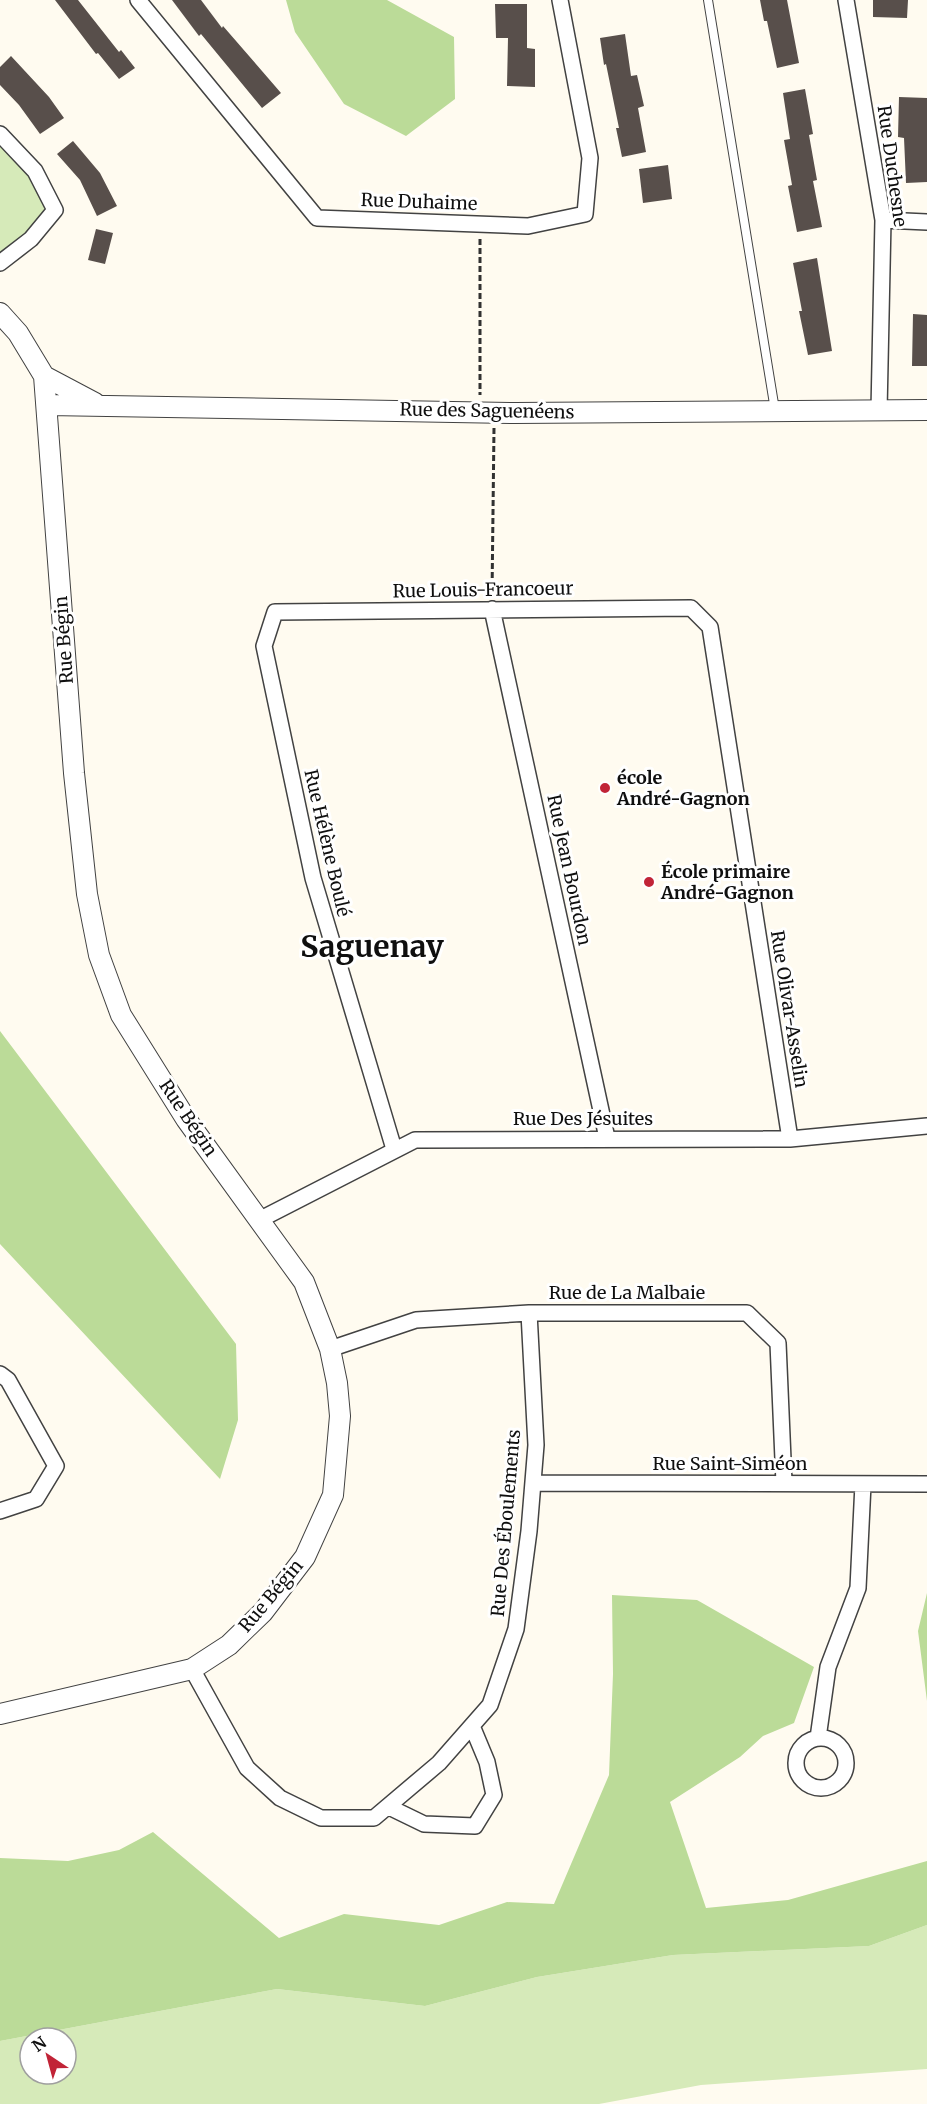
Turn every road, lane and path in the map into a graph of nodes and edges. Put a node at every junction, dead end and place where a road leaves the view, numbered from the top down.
1 (138, 0) edge
2 (560, 0) edge
3 (708, 0) edge
4 (846, 0) edge
5 (0, 134) edge
6 (883, 220) junction
7 (927, 222) edge
8 (480, 223) junction
9 (0, 263) edge
10 (0, 313) edge
11 (44, 376) junction
12 (48, 405) junction
13 (103, 406) junction
14 (927, 410) edge
15 (775, 411) junction
16 (879, 411) junction
17 (488, 412) junction
18 (691, 608) joint
19 (492, 609) junction
20 (275, 612) joint
21 (927, 1126) edge
22 (607, 1138) junction
23 (790, 1139) junction
24 (394, 1149) junction
25 (259, 1220) junction
26 (529, 1312) junction
27 (330, 1349) junction
28 (0, 1374) edge
29 (784, 1483) junction
30 (533, 1484) junction
31 (863, 1484) junction
32 (927, 1484) edge
33 (0, 1510) edge
34 (192, 1669) junction
35 (0, 1714) edge
36 (472, 1726) junction
37 (818, 1738) dead end
38 (388, 1807) junction

1 - 8 street, Rue Duhaime
2 - 8 street, Rue Duhaime
3 - 15 lane
4 - 6 street, Rue Duchesne
5 - 9 street
6 - 7 street
6 - 16 street, Rue Duchesne
8 - 17 path
10 - 11 street, Rue Bégin
11 - 12 street, Rue Bégin
11 - 13 street
12 - 13 street, Rue des Saguenéens
12 - 25 street, Rue Bégin
13 - 17 street, Rue des Saguenéens
14 - 16 street, Rue des Saguenéens
15 - 16 street, Rue des Saguenéens
15 - 17 street, Rue des Saguenéens
17 - 19 path
18 - 19 street, Rue Louis-Francoeur
18 - 23 street, Rue Olivar-Asselin
19 - 20 street, Rue Louis-Francoeur
19 - 22 street, Rue Jean Bourdon
20 - 24 street, Rue Hélène Boulé
21 - 23 street, Rue Des Jésuites
22 - 23 street, Rue Des Jésuites
22 - 24 street, Rue Des Jésuites
24 - 25 street, Rue Des Jésuites
25 - 27 street, Rue Bégin
26 - 27 street, Rue de La Malbaie
26 - 29 street, Rue de La Malbaie
26 - 30 street, Rue Des Éboulements
27 - 34 street, Rue Bégin
28 - 33 street
29 - 30 street, Rue Saint-Siméon
29 - 31 street, Rue Saint-Siméon
30 - 36 street, Rue Des Éboulements
31 - 32 street, Rue Saint-Siméon
31 - 37 street
34 - 35 street, Rue Bégin
34 - 38 street, Rue Des Éboulements
36 - 38 street, Rue Des Éboulements
36 - 38 street

